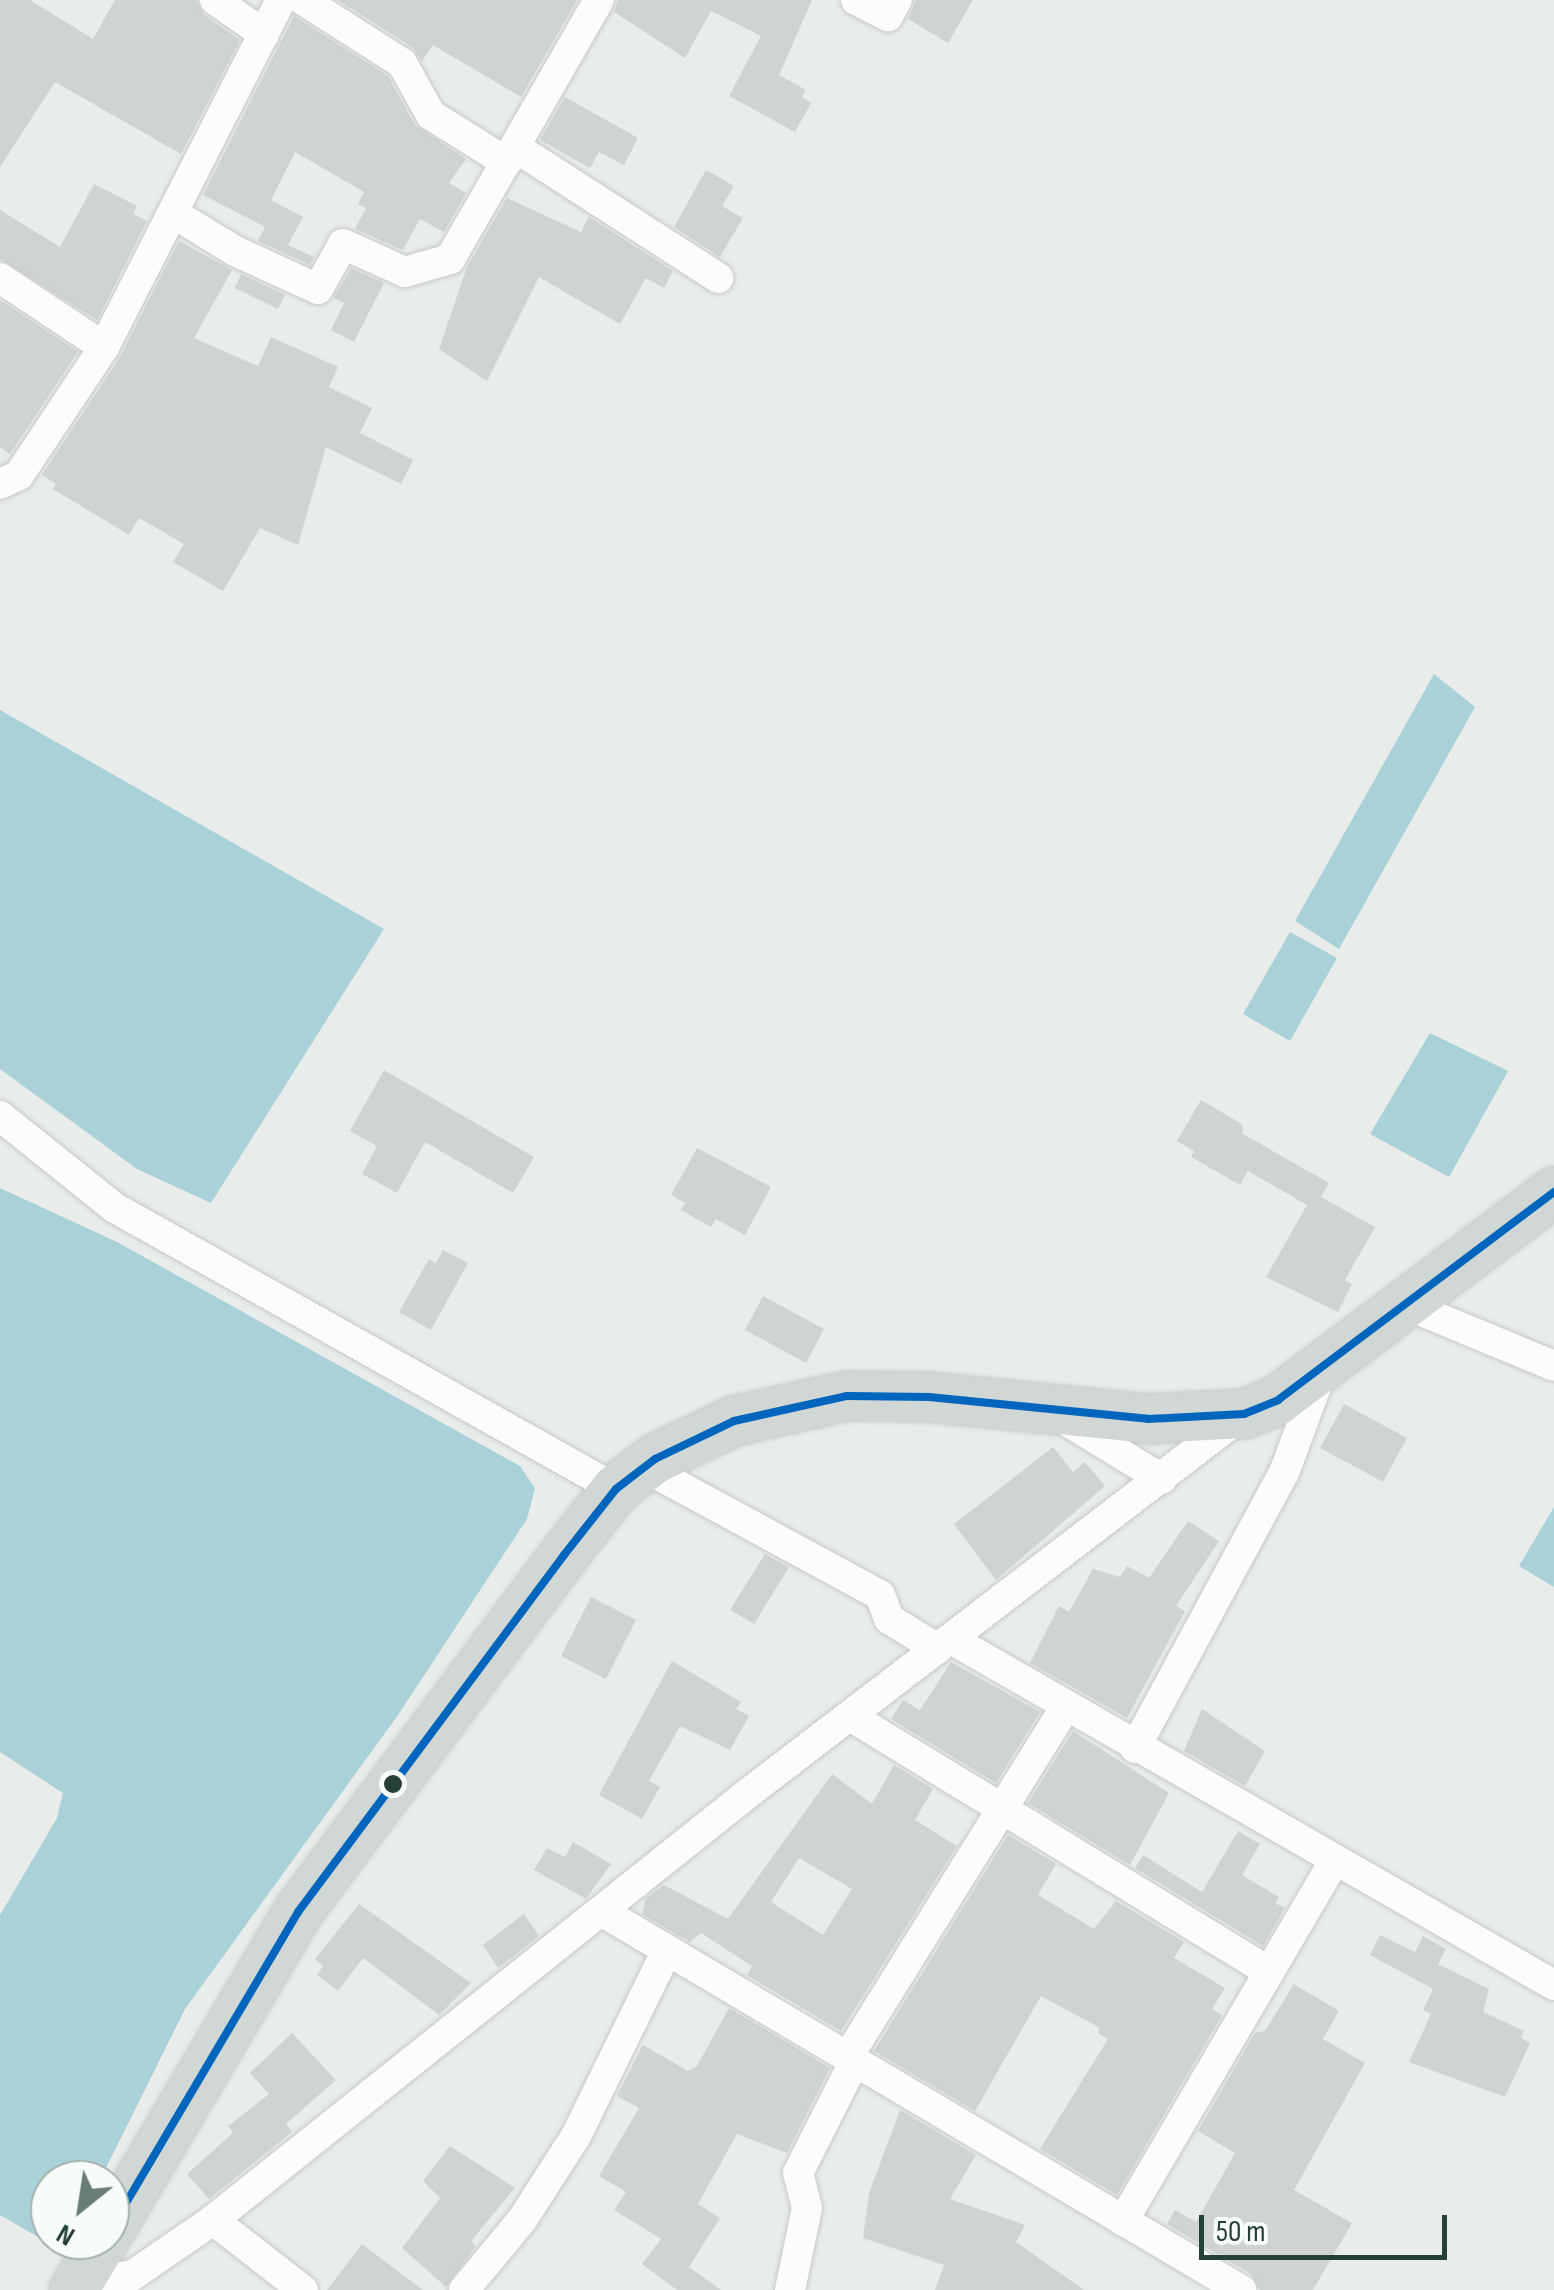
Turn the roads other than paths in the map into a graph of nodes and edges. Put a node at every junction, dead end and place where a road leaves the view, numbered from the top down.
1 (215, 0) edge
2 (281, 0) edge
3 (303, 0) edge
4 (599, 0) edge
5 (856, 0) edge
6 (897, 0) edge
7 (264, 34) junction
8 (510, 154) junction
9 (174, 213) junction
10 (0, 278) edge
11 (718, 278) dead end
12 (104, 347) junction
13 (0, 484) edge
14 (0, 1116) edge
15 (1554, 1192) edge
16 (1407, 1305) junction
17 (1554, 1366) edge
18 (1323, 1367) junction
19 (1047, 1409) junction
20 (1244, 1414) junction
21 (630, 1478) junction
22 (1162, 1479) junction
23 (945, 1644) junction
24 (1065, 1708) junction
25 (850, 1716) junction
26 (1135, 1748) junction
27 (1004, 1810) junction
28 (1333, 1863) junction
29 (603, 1912) junction
30 (667, 1950) junction
31 (1268, 1972) junction
32 (1554, 1985) edge
33 (850, 2060) junction
34 (130, 2196) edge
35 (213, 2220) junction
36 (1123, 2221) junction
37 (92, 2260) edge
38 (76, 2287) edge
39 (303, 2290) edge
40 (464, 2290) edge
41 (790, 2290) edge
42 (1242, 2290) edge

1 - 7 street
2 - 7 street
3 - 8 street
4 - 8 street
5 - 6 street
7 - 9 street
8 - 9 street
8 - 11 street
9 - 12 street
10 - 12 street
12 - 13 street
14 - 21 street
15 - 16 main road
16 - 17 street
16 - 18 main road
18 - 20 main road
18 - 26 street
19 - 20 main road
19 - 21 main road
19 - 22 street
20 - 22 street
21 - 23 street
21 - 34 main road
22 - 23 street
23 - 24 street
23 - 25 street
24 - 26 street
24 - 27 street
25 - 27 street
25 - 29 street
26 - 28 street
27 - 31 street
27 - 33 street
28 - 31 street
28 - 32 street
29 - 30 street
29 - 35 street
30 - 33 street
30 - 40 street
31 - 36 street
33 - 36 street
33 - 41 street
35 - 38 street
35 - 39 street
36 - 42 street
37 - 38 main road

